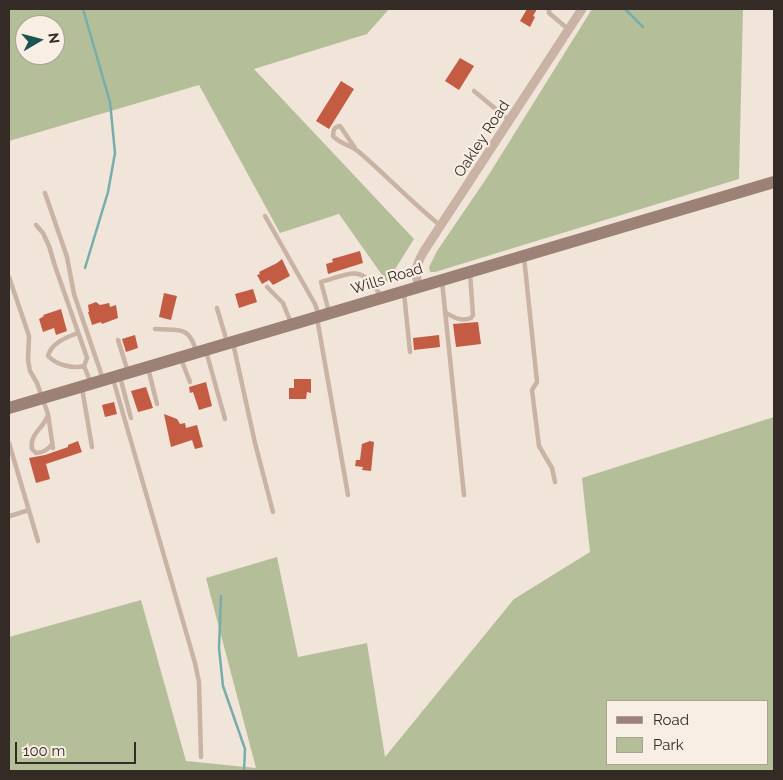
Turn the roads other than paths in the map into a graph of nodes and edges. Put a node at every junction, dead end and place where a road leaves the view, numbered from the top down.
1 (549, 9) edge
2 (582, 9) edge
3 (570, 30) junction
4 (474, 91) dead end
5 (510, 121) junction
6 (355, 148) junction
7 (774, 182) edge
8 (45, 193) dead end
9 (265, 216) dead end
10 (36, 225) dead end
11 (441, 226) junction
12 (524, 256) junction
13 (470, 272) junction
14 (9, 277) edge
15 (442, 280) junction
16 (267, 287) dead end
17 (419, 287) junction
18 (404, 291) junction
19 (382, 298) junction
20 (216, 308) dead end
21 (445, 312) junction
22 (322, 315) junction
23 (292, 324) junction
24 (155, 329) dead end
25 (78, 333) junction
26 (118, 340) dead end
27 (230, 343) junction
28 (201, 351) junction
29 (410, 352) dead end
30 (181, 357) junction
31 (84, 366) junction
32 (148, 367) junction
33 (106, 379) junction
34 (190, 382) dead end
35 (43, 398) junction
36 (157, 404) dead end
37 (9, 408) edge
38 (48, 414) junction
39 (131, 418) dead end
40 (225, 419) dead end
41 (9, 442) edge
42 (92, 447) dead end
43 (555, 482) dead end
44 (348, 495) dead end
45 (464, 495) dead end
46 (29, 510) junction
47 (273, 512) dead end
48 (10, 516) dead end
49 (38, 541) dead end
50 (201, 757) dead end

1 - 3 lane
2 - 3 street, Oakley Road
3 - 5 street, Oakley Road
4 - 5 lane
5 - 11 street, Oakley Road
6 - 6 lane
6 - 11 lane
7 - 12 street, Wills Road
8 - 33 lane
9 - 22 lane
10 - 25 lane
11 - 17 street, Oakley Road
12 - 13 street, Wills Road
12 - 43 lane
13 - 15 street, Wills Road
13 - 21 lane
14 - 35 lane
15 - 17 street, Wills Road
15 - 21 lane
16 - 23 lane
17 - 18 street, Wills Road
18 - 19 street, Wills Road
18 - 29 lane
19 - 22 street, Wills Road
19 - 22 lane
20 - 27 lane
21 - 45 lane
22 - 23 street, Wills Road
22 - 44 lane
23 - 27 street, Wills Road
24 - 28 lane
25 - 31 lane
25 - 31 lane
26 - 33 lane
27 - 28 street, Wills Road
27 - 47 lane
28 - 30 street, Wills Road
28 - 40 lane
30 - 32 street, Wills Road
30 - 34 lane
31 - 33 lane
32 - 33 street, Wills Road
32 - 36 lane
33 - 35 street, Wills Road
33 - 39 lane
33 - 42 lane
33 - 50 lane
35 - 37 street, Wills Road
35 - 38 lane
38 - 38 lane
41 - 46 lane
46 - 48 lane
46 - 49 lane

